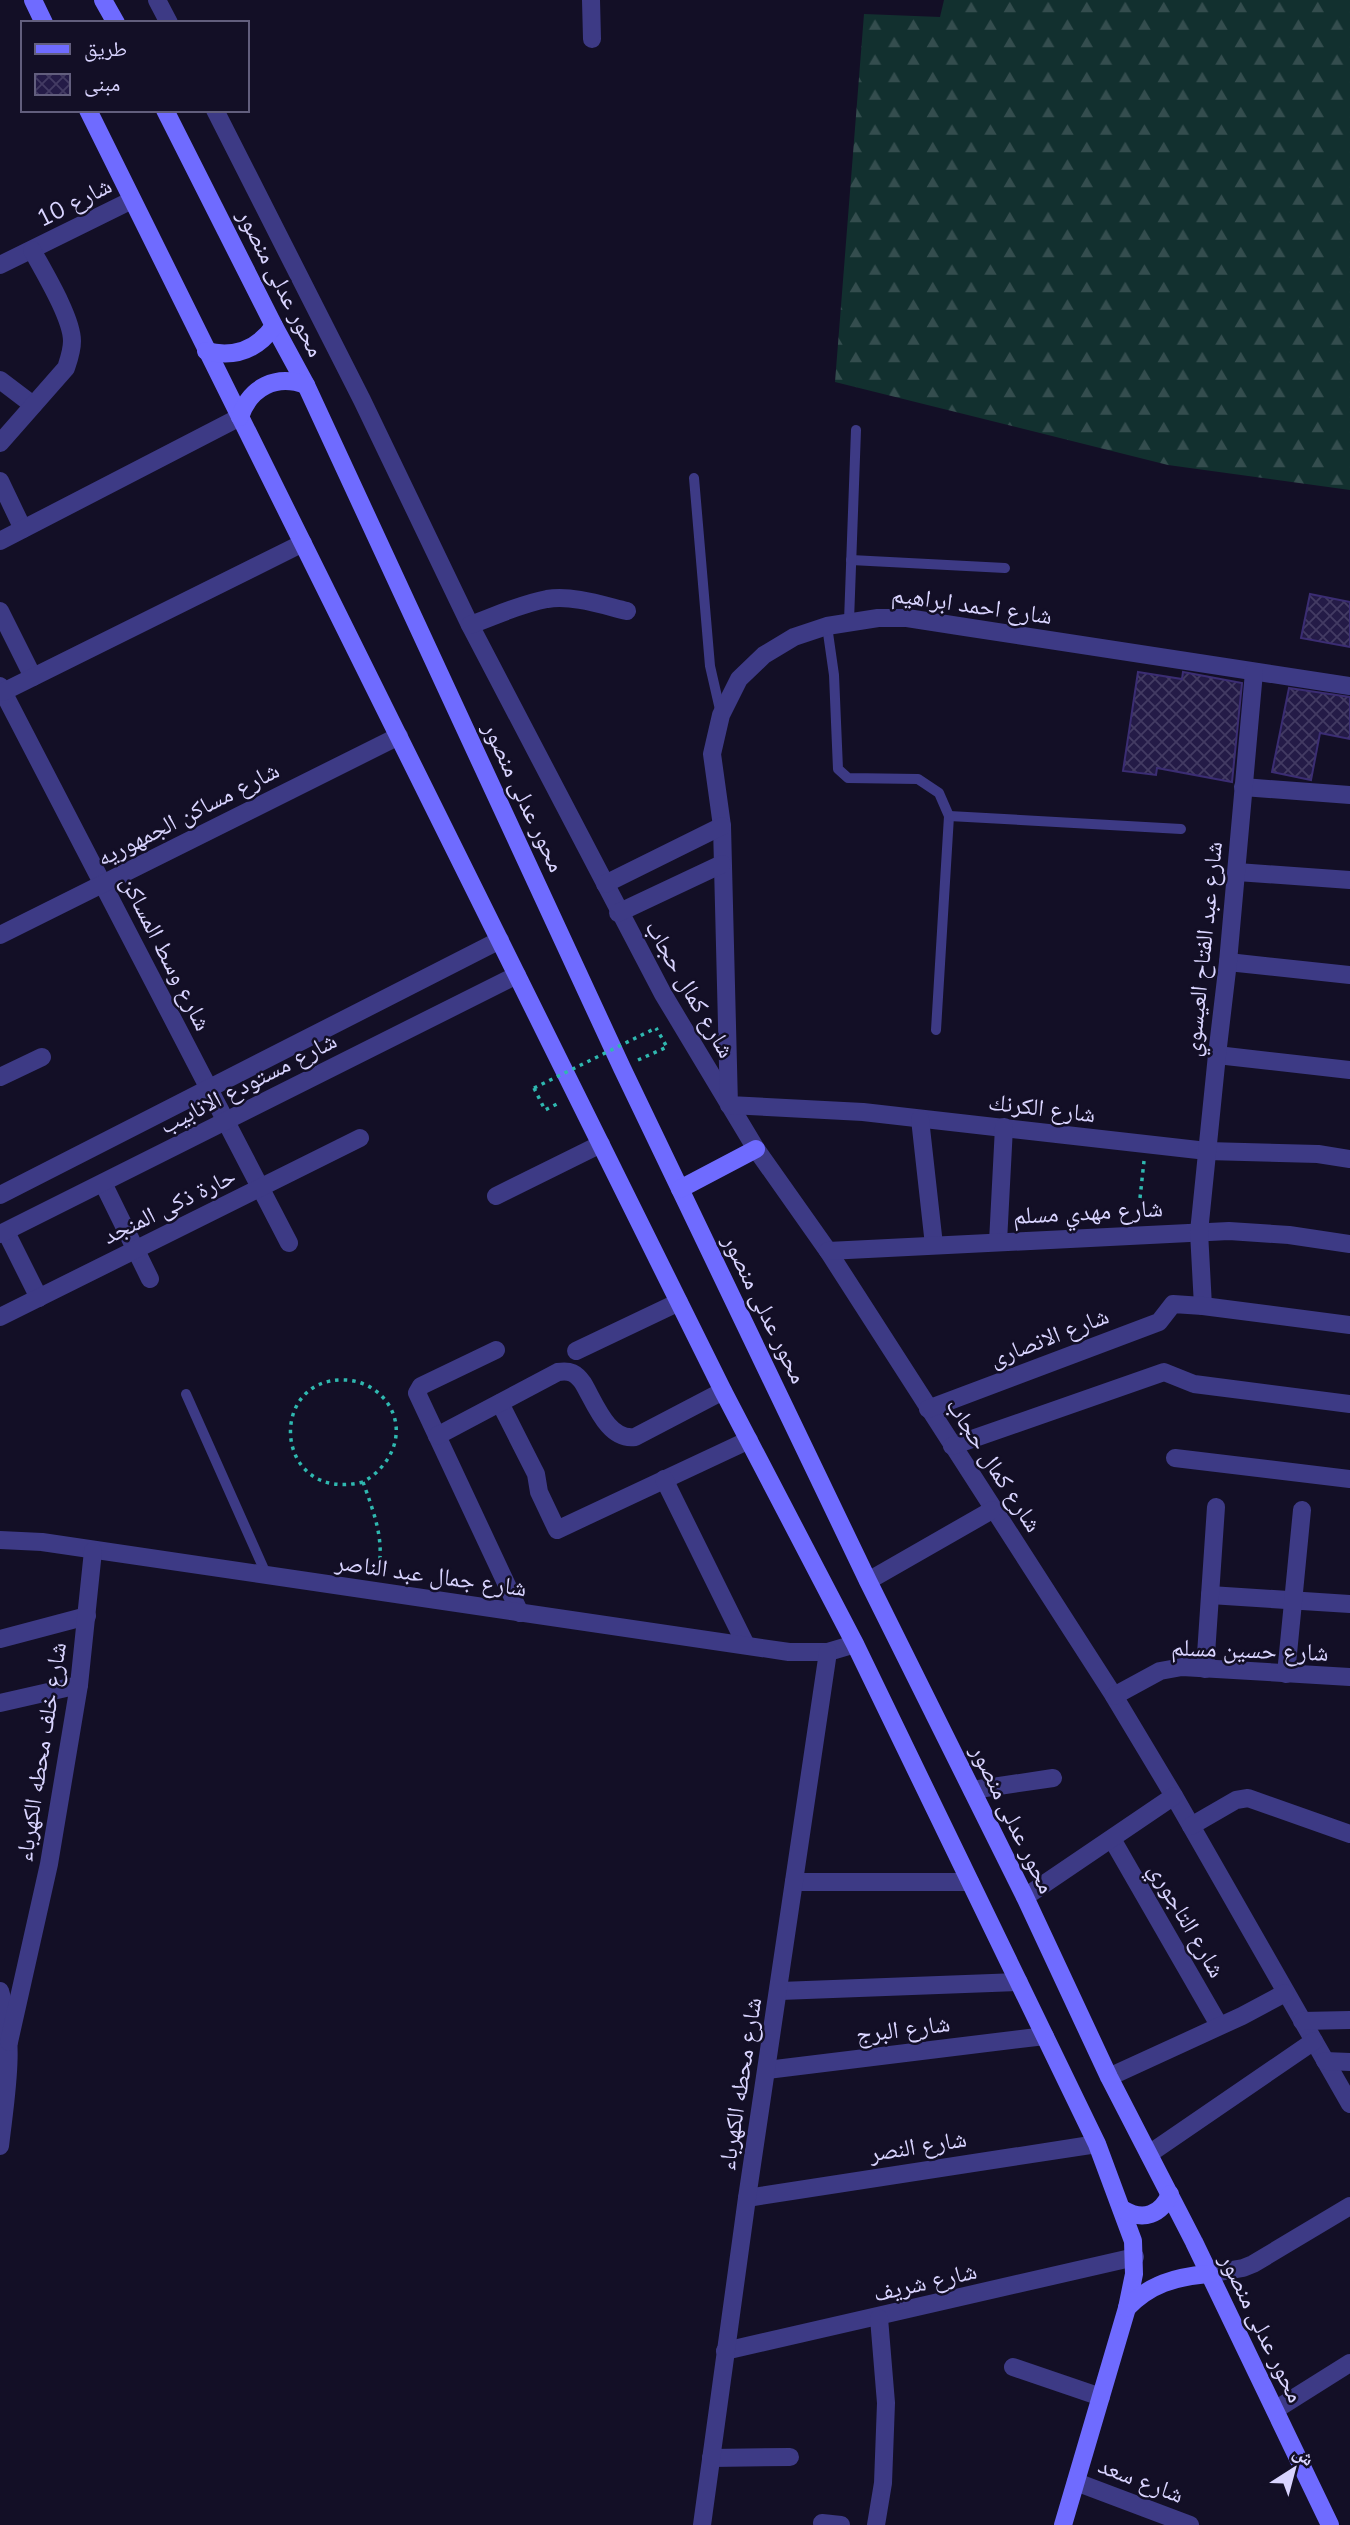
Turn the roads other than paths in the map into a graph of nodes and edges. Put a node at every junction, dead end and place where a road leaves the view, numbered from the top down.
1 (33, 0) edge
2 (103, 0) edge
3 (157, 0) edge
4 (591, 0) edge
5 (43, 21) edge
6 (115, 21) edge
7 (168, 21) edge
8 (592, 39) dead end
9 (89, 112) edge
10 (166, 112) edge
11 (216, 112) edge
12 (132, 200) junction
13 (32, 250) junction
14 (0, 265) edge
15 (274, 326) junction
16 (206, 351) junction
17 (0, 380) edge
18 (306, 385) junction
19 (33, 405) junction
20 (240, 417) junction
21 (856, 430) dead end
22 (0, 443) edge
23 (694, 478) dead end
24 (0, 481) edge
25 (23, 529) junction
26 (0, 541) edge
27 (303, 543) junction
28 (851, 560) junction
29 (1005, 568) dead end
30 (0, 611) edge
31 (627, 611) dead end
32 (849, 621) junction
33 (470, 625) junction
34 (827, 625) junction
35 (1254, 672) junction
36 (33, 677) junction
37 (1350, 686) edge
38 (1, 689) edge
39 (721, 715) junction
40 (399, 736) junction
41 (1242, 786) junction
42 (1350, 795) edge
43 (950, 816) junction
44 (722, 826) junction
45 (1181, 829) dead end
46 (722, 864) junction
47 (1237, 872) junction
48 (1350, 880) edge
49 (103, 884) junction
50 (605, 884) junction
51 (618, 913) junction
52 (2, 930) edge
53 (500, 940) junction
54 (1228, 962) junction
55 (517, 975) junction
56 (1350, 975) edge
57 (936, 1030) dead end
58 (1216, 1055) junction
59 (42, 1058) dead end
60 (1350, 1070) edge
61 (0, 1077) edge
62 (209, 1088) junction
63 (729, 1105) junction
64 (920, 1119) junction
65 (226, 1122) junction
66 (1004, 1127) junction
67 (360, 1138) dead end
68 (601, 1144) junction
69 (756, 1149) junction
70 (1207, 1152) junction
71 (1350, 1159) edge
72 (103, 1183) junction
73 (260, 1188) junction
74 (680, 1189) junction
75 (0, 1195) edge
76 (496, 1196) dead end
77 (1199, 1232) junction
78 (3, 1233) edge
79 (998, 1242) junction
80 (289, 1243) dead end
81 (1350, 1244) edge
82 (934, 1245) junction
83 (136, 1250) junction
84 (828, 1251) junction
85 (150, 1279) dead end
86 (39, 1298) junction
87 (679, 1302) junction
88 (1203, 1306) junction
89 (0, 1317) edge
90 (1350, 1325) edge
91 (496, 1350) dead end
92 (576, 1352) dead end
93 (723, 1391) junction
94 (186, 1394) dead end
95 (500, 1402) junction
96 (1350, 1404) edge
97 (928, 1409) junction
98 (437, 1436) junction
99 (749, 1440) junction
100 (952, 1446) junction
101 (1175, 1458) dead end
102 (664, 1479) junction
103 (1350, 1479) edge
104 (1216, 1507) dead end
105 (992, 1510) junction
106 (1303, 1510) dead end
107 (0, 1540) edge
108 (93, 1551) junction
109 (267, 1576) junction
110 (868, 1581) junction
111 (1210, 1595) junction
112 (1293, 1600) junction
113 (1350, 1604) edge
114 (520, 1613) junction
115 (87, 1616) junction
116 (0, 1639) edge
117 (746, 1644) junction
118 (855, 1644) junction
119 (828, 1652) junction
120 (1205, 1669) junction
121 (1286, 1674) junction
122 (1350, 1677) edge
123 (79, 1685) junction
124 (1114, 1696) junction
125 (0, 1703) edge
126 (1054, 1778) dead end
127 (972, 1790) junction
128 (1174, 1796) junction
129 (1191, 1826) junction
130 (1349, 1829) edge
131 (1112, 1839) junction
132 (794, 1882) junction
133 (970, 1882) junction
134 (1025, 1897) junction
135 (1018, 1982) junction
136 (779, 1991) junction
137 (0, 1992) edge
138 (1285, 1993) junction
139 (1350, 2020) edge
140 (1302, 2021) junction
141 (1219, 2025) junction
142 (1045, 2036) junction
143 (9, 2042) junction
144 (1319, 2051) junction
145 (5, 2061) edge
146 (1350, 2062) edge
147 (767, 2070) junction
148 (1109, 2077) junction
149 (1350, 2104) edge
150 (2, 2105) edge
151 (1097, 2144) junction
152 (0, 2146) edge
153 (1149, 2154) junction
154 (1170, 2194) junction
155 (747, 2198) junction
156 (1350, 2206) edge
157 (1124, 2210) junction
158 (1135, 2257) junction
159 (1208, 2274) junction
160 (1127, 2308) junction
161 (879, 2318) junction
162 (725, 2351) junction
163 (1349, 2365) edge
164 (1013, 2367) dead end
165 (1101, 2397) junction
166 (1275, 2410) junction
167 (790, 2456) dead end
168 (711, 2458) junction
169 (1076, 2482) junction
170 (822, 2523) dead end
171 (702, 2525) edge
172 (841, 2525) edge
173 (876, 2525) edge
174 (1063, 2525) edge
175 (1190, 2525) edge
176 (1330, 2525) edge

1 - 5 main road
2 - 6 main road
3 - 7 street
4 - 8 street
9 - 12 main road
10 - 15 main road, محور عدلى منصور
11 - 33 street, شارع كمال حجاب
12 - 13 street, شارع 10
12 - 16 main road
13 - 14 street, شارع 10
13 - 19 street
15 - 16 main road
15 - 18 main road, محور عدلى منصور
16 - 20 main road
17 - 19 street
18 - 20 main road
18 - 74 main road, محور عدلى منصور
19 - 22 street
20 - 25 street
20 - 27 main road
21 - 28 lane
23 - 39 lane
24 - 25 street
25 - 26 street
27 - 36 street
27 - 40 main road
28 - 29 lane
28 - 32 lane
30 - 36 street
31 - 33 street
32 - 34 street, شارع احمد ابراهيم
32 - 35 street, شارع احمد ابراهيم
33 - 50 street, شارع كمال حجاب
34 - 39 street, شارع احمد ابراهيم
34 - 43 lane
35 - 37 street, شارع احمد ابراهيم
35 - 41 street, شارع عبد الفتاح العيسوي
36 - 38 street
38 - 49 street, شارع وسط المساكن
39 - 44 street, شارع احمد ابراهيم
40 - 49 street, شارع مساكن الجمهوريه
40 - 53 main road
41 - 42 street
41 - 47 street, شارع عبد الفتاح العيسوي
43 - 45 lane
43 - 57 lane
44 - 46 street, شارع احمد ابراهيم
44 - 50 street
46 - 51 street
46 - 63 street, شارع احمد ابراهيم
47 - 48 street
47 - 54 street, شارع عبد الفتاح العيسوي
49 - 52 street, شارع مساكن الجمهوريه
49 - 62 street, شارع وسط المساكن
50 - 51 street, شارع كمال حجاب
51 - 63 street, شارع كمال حجاب
53 - 55 main road
53 - 62 street, شارع مستودع الانابيب
54 - 56 street
54 - 58 street, شارع عبد الفتاح العيسوي
55 - 65 street, شارع مستودع الانابيب
55 - 68 main road
58 - 60 street
58 - 70 street, شارع عبد الفتاح العيسوي
59 - 61 street
62 - 65 street, شارع وسط المساكن
62 - 75 street, شارع مستودع الانابيب
63 - 64 street, شارع الكرنك
63 - 69 street, شارع كمال حجاب
64 - 66 street, شارع الكرنك
64 - 82 street
65 - 72 street, شارع مستودع الانابيب
65 - 73 street, شارع وسط المساكن
66 - 70 street, شارع الكرنك
66 - 79 street
67 - 73 street, حارة ذكى المنجد
68 - 76 street
68 - 87 main road
69 - 74 main road
69 - 84 street, شارع كمال حجاب
70 - 71 street, شارع الكرنك
70 - 77 street, شارع عبد الفتاح العيسوي
72 - 78 street, شارع مستودع الانابيب
72 - 83 street
73 - 80 street, شارع وسط المساكن
73 - 83 street, حارة ذكى المنجد
74 - 110 main road, محور عدلى منصور
77 - 79 street, شارع مهدي مسلم
77 - 81 street, شارع مهدي مسلم
77 - 88 street, شارع عبد الفتاح العيسوي
78 - 86 street
79 - 82 street, شارع مهدي مسلم
82 - 84 street, شارع مهدي مسلم
83 - 85 street
83 - 86 street, حارة ذكى المنجد
84 - 97 street, شارع كمال حجاب
86 - 89 street, حارة ذكى المنجد
87 - 92 street
87 - 93 main road
88 - 90 street
88 - 97 street, شارع الانصارى
91 - 98 street
93 - 95 street
93 - 99 main road
94 - 109 lane
95 - 98 street
95 - 102 street
96 - 100 street
97 - 100 street, شارع كمال حجاب
98 - 114 street
99 - 102 street
99 - 118 main road
100 - 105 street, شارع كمال حجاب
101 - 103 street
102 - 117 street
104 - 111 street
105 - 110 street
105 - 124 street, شارع كمال حجاب
106 - 112 street
107 - 108 street, شارع جمال عبد الناصر
108 - 109 street, شارع جمال عبد الناصر
108 - 115 street, شارع خلف محطه الكهرباء
109 - 114 street, شارع جمال عبد الناصر
110 - 127 main road, محور عدلى منصور
111 - 112 street
111 - 120 street
112 - 113 street
112 - 121 street
114 - 117 street, شارع جمال عبد الناصر
115 - 116 street
115 - 123 street, شارع خلف محطه الكهرباء
117 - 119 street, شارع جمال عبد الناصر
118 - 119 street, شارع جمال عبد الناصر
118 - 133 main road
119 - 132 street, شارع محطه الكهرباء
120 - 121 street, شارع حسين مسلم
120 - 124 street, شارع حسين مسلم
121 - 122 street, شارع حسين مسلم
123 - 125 street
123 - 143 street, شارع خلف محطه الكهرباء
124 - 128 street, شارع كمال حجاب
126 - 127 street
127 - 134 main road, محور عدلى منصور
128 - 129 street, شارع كمال حجاب
128 - 131 street
129 - 130 street
129 - 138 street, شارع كمال حجاب
131 - 134 street
131 - 141 street, شارع التاجوري
132 - 133 street
132 - 136 street, شارع محطه الكهرباء
133 - 135 main road
134 - 148 main road, محور عدلى منصور
135 - 136 street, شارع البرج
135 - 142 main road
136 - 147 street, شارع محطه الكهرباء
137 - 143 street
138 - 140 street, شارع كمال حجاب
138 - 141 street
139 - 140 street
140 - 144 street, شارع كمال حجاب
141 - 148 street
142 - 147 street, شارع البرج
142 - 151 main road
143 - 145 street
144 - 146 street
144 - 149 street, شارع كمال حجاب
144 - 153 street
145 - 150 street
147 - 155 street, شارع محطه الكهرباء
148 - 153 main road, محور عدلى منصور
150 - 152 street
151 - 155 street, شارع النصر
151 - 157 main road
153 - 154 main road, محور عدلى منصور
154 - 157 main road
154 - 159 main road, محور عدلى منصور
155 - 162 street, شارع محطه الكهرباء
156 - 159 street
157 - 158 main road
158 - 160 main road
158 - 161 street, شارع شريف
159 - 160 main road
159 - 166 main road, محور عدلى منصور
160 - 165 main road
161 - 162 street, شارع شريف
161 - 173 street
162 - 168 street, شارع محطه الكهرباء
163 - 166 street
164 - 165 street
165 - 169 main road
166 - 176 main road, محور عدلى منصور
167 - 168 street
168 - 171 street, شارع محطه الكهرباء
169 - 174 main road
169 - 175 street, شارع سعد
170 - 172 street

